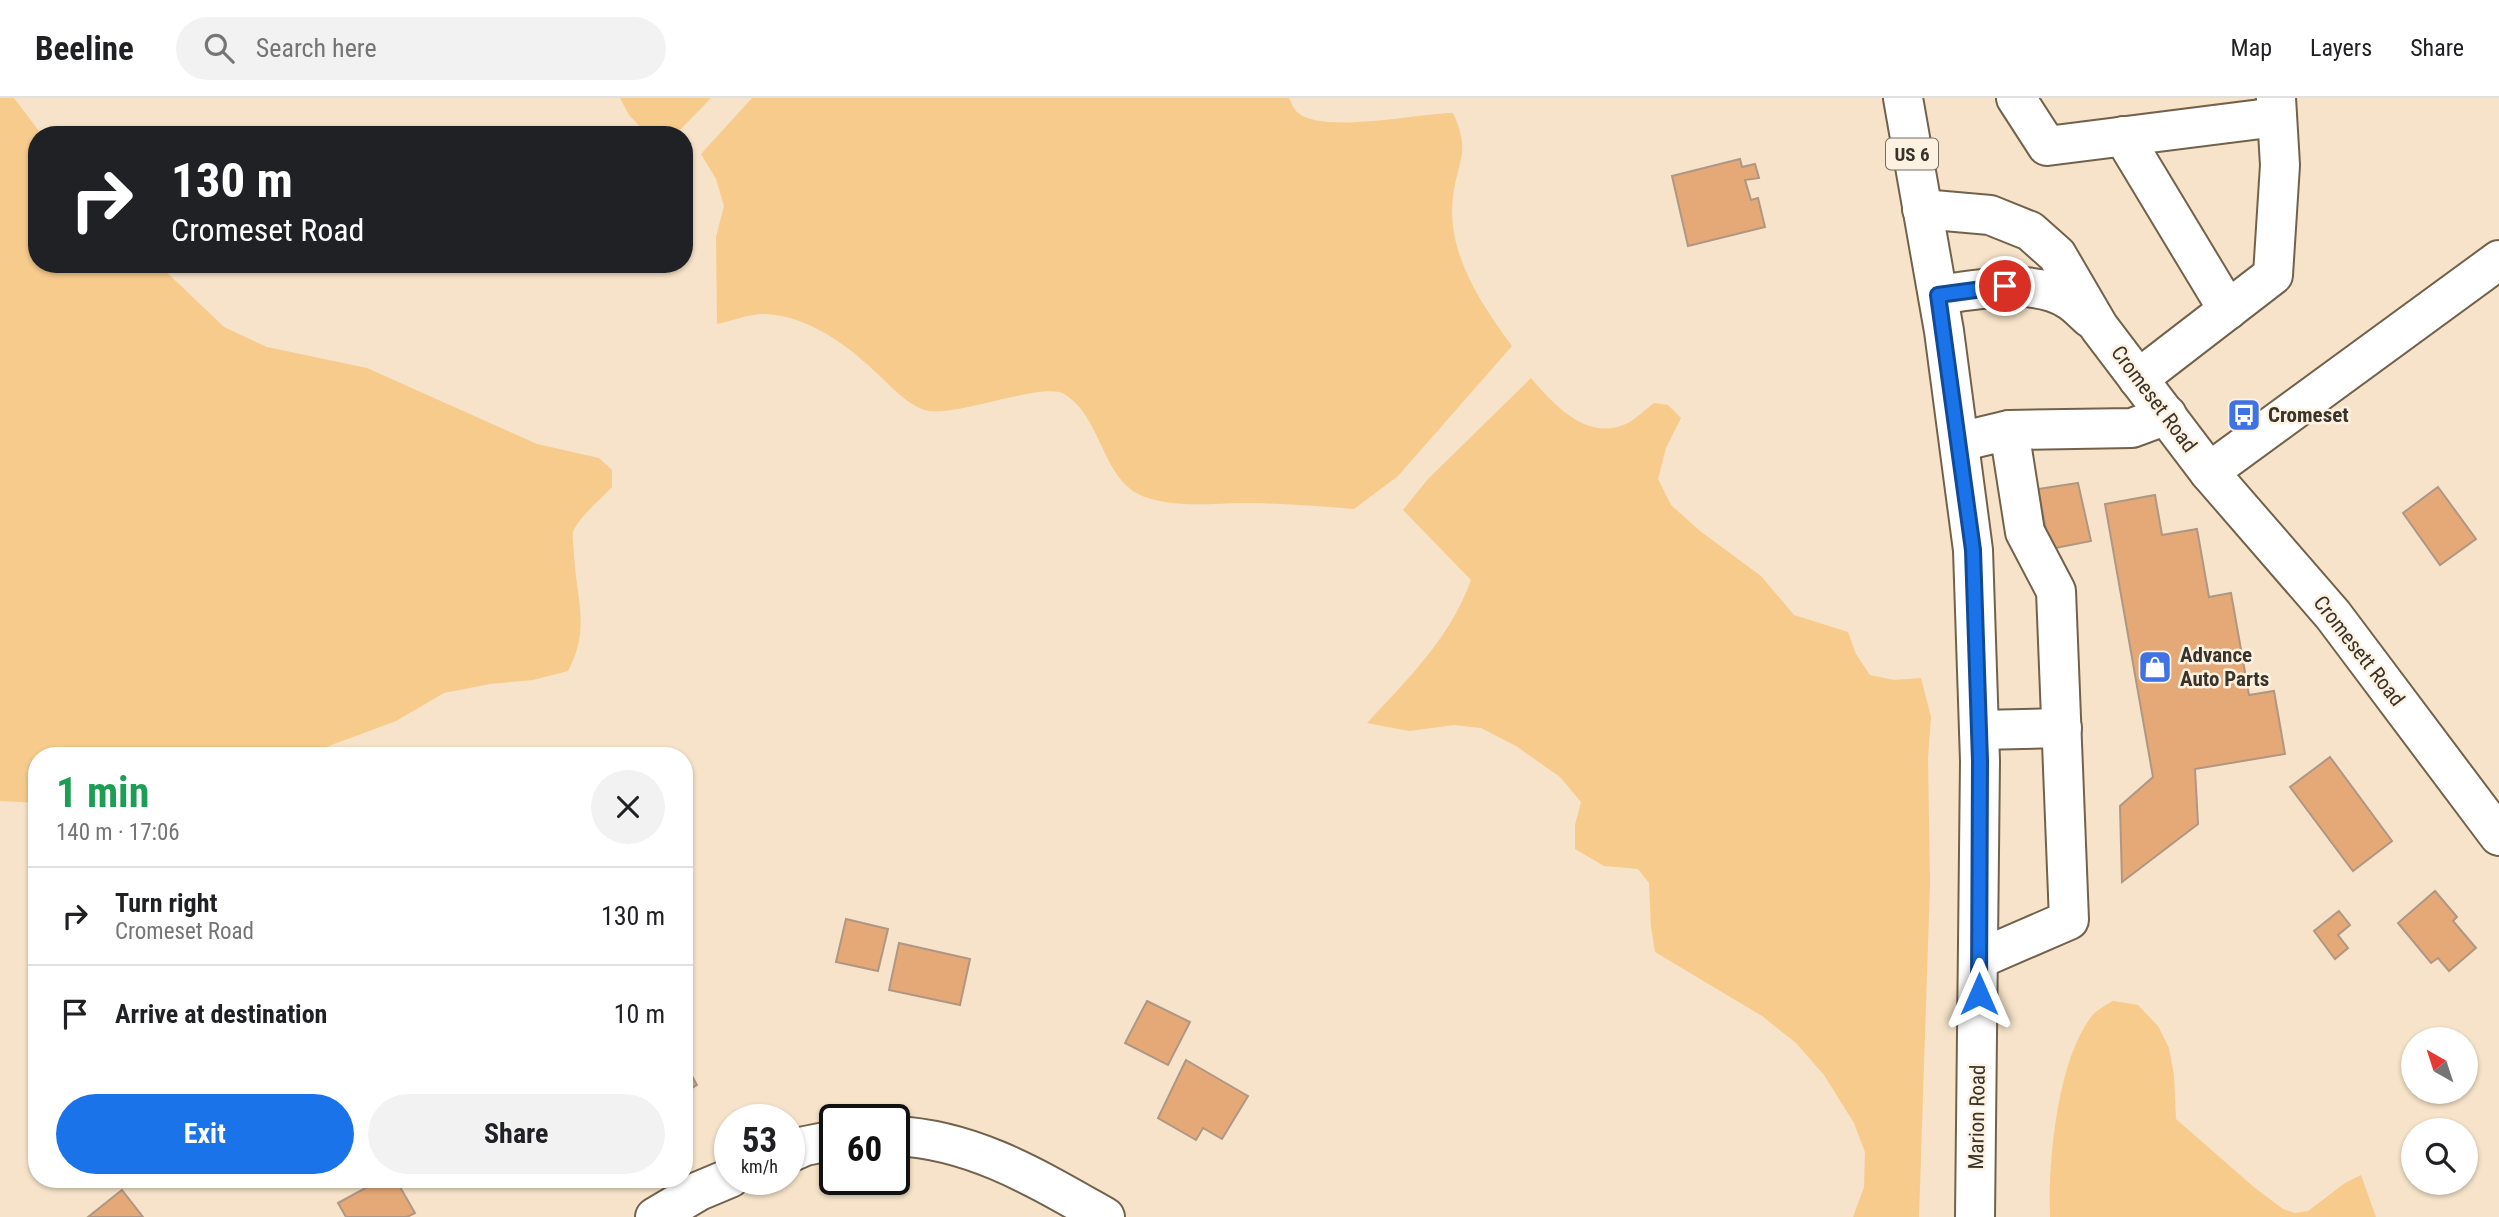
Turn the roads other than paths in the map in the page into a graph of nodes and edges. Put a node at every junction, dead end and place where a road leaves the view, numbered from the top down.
1 (1903, 98) edge
2 (2016, 98) edge
3 (2277, 108) edge
4 (2123, 136) junction
5 (1922, 209) junction
6 (2495, 272) edge
7 (1938, 295) junction
8 (2228, 310) junction
9 (2099, 327) junction
10 (2138, 379) junction
11 (2166, 415) junction
12 (2009, 430) junction
13 (1959, 442) junction
14 (2209, 472) junction
15 (2062, 728) junction
16 (1979, 730) junction
17 (2499, 836) edge
18 (1979, 959) junction
19 (910, 1137) edge
20 (714, 1185) edge
21 (655, 1217) edge
22 (1105, 1217) edge
23 (1975, 1217) edge

1 - 5 street, Marion Road / US 6
2 - 4 street
3 - 4 street
3 - 8 street
4 - 8 street
5 - 7 street, Marion Road / US 6
5 - 9 street, Cromeset Road
6 - 14 street
7 - 9 street, Cromeset Road
7 - 13 street, Marion Road / US 6
8 - 10 street
9 - 10 street, Cromeset Road
10 - 11 street, Cromeset Road
11 - 12 street
11 - 14 street, Cromeset Road
12 - 13 street
12 - 15 street
13 - 16 street, Marion Road / US 6
14 - 17 street, Cromesett Road
15 - 16 street
15 - 18 street
16 - 18 street, Marion Road / US 6
18 - 23 street, Marion Road / US 6
19 - 22 street
20 - 21 street

